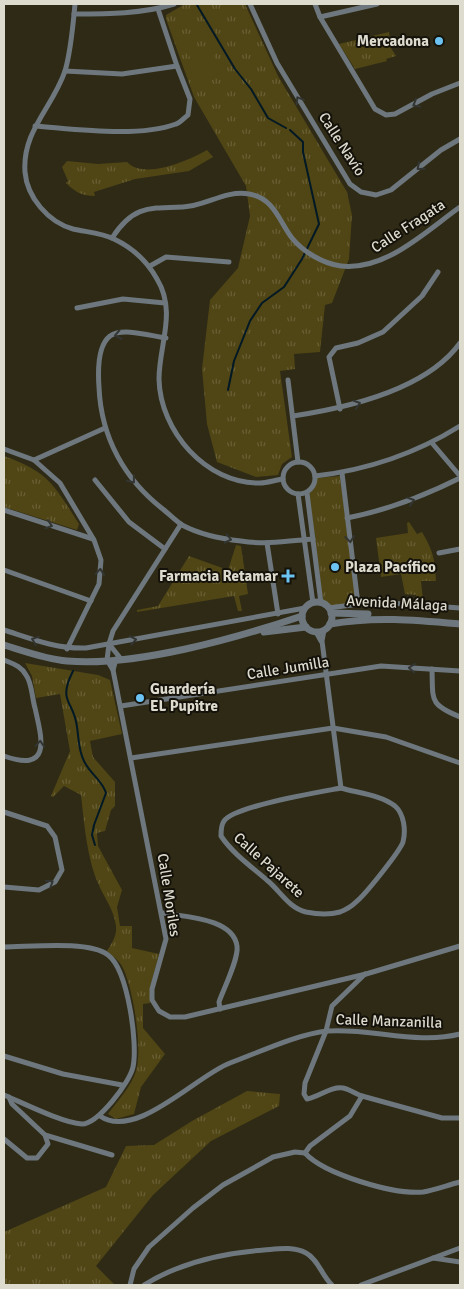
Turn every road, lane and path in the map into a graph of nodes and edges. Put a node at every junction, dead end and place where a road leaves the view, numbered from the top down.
1 (75, 4) edge
2 (174, 4) edge
3 (250, 4) edge
4 (315, 4) edge
5 (377, 4) edge
6 (158, 9) junction
7 (74, 14) junction
8 (320, 17) junction
9 (176, 66) junction
10 (65, 71) junction
11 (460, 83) edge
12 (35, 126) junction
13 (460, 139) edge
14 (460, 207) edge
15 (112, 238) junction
16 (229, 262) dead end
17 (150, 266) junction
18 (438, 272) dead end
19 (166, 304) junction
20 (78, 308) dead end
21 (166, 338) junction
22 (460, 343) edge
23 (288, 380) dead end
24 (340, 409) junction
25 (292, 416) junction
26 (460, 426) edge
27 (105, 428) junction
28 (432, 443) junction
29 (4, 450) edge
30 (34, 460) junction
31 (298, 462) junction
32 (342, 473) junction
33 (315, 476) junction
34 (460, 477) edge
35 (283, 479) junction
36 (95, 480) dead end
37 (307, 493) junction
38 (298, 494) junction
39 (4, 510) edge
40 (347, 518) junction
41 (181, 524) junction
42 (94, 540) junction
43 (304, 540) junction
44 (313, 540) junction
45 (267, 543) junction
46 (166, 549) junction
47 (460, 549) edge
48 (439, 553) dead end
49 (4, 570) edge
50 (91, 601) junction
51 (313, 603) junction
52 (321, 603) junction
53 (358, 604) junction
54 (460, 608) edge
55 (330, 610) junction
56 (304, 612) junction
57 (278, 614) junction
58 (460, 622) edge
59 (330, 624) junction
60 (306, 627) junction
61 (4, 630) edge
62 (324, 630) junction
63 (316, 632) junction
64 (251, 633) junction
65 (322, 641) junction
66 (108, 644) junction
67 (4, 645) edge
68 (67, 649) junction
69 (119, 659) junction
70 (4, 660) edge
71 (107, 660) junction
72 (432, 669) junction
73 (114, 670) junction
74 (460, 671) edge
75 (326, 674) junction
76 (121, 706) junction
77 (460, 717) edge
78 (333, 728) junction
79 (4, 756) edge
80 (132, 758) junction
81 (460, 763) edge
82 (341, 788) junction
83 (4, 812) edge
84 (4, 887) edge
85 (163, 913) junction
86 (460, 946) edge
87 (4, 947) edge
88 (366, 974) junction
89 (220, 1009) junction
90 (326, 1031) junction
91 (460, 1034) edge
92 (4, 1056) edge
93 (122, 1085) junction
94 (6, 1096) edge
95 (362, 1096) junction
96 (100, 1116) junction
97 (460, 1118) edge
98 (45, 1135) junction
99 (4, 1139) edge
100 (305, 1154) junction
101 (112, 1155) dead end
102 (460, 1182) edge
103 (460, 1248) edge
104 (432, 1258) junction
105 (460, 1262) edge
106 (130, 1285) edge
107 (144, 1285) edge
108 (332, 1285) edge
109 (361, 1285) edge

1 - 7 street
2 - 6 street
13 -> 3 street, Calle Navío
4 - 8 street
5 - 8 street
6 - 7 street
6 - 9 street
7 - 10 street
11 -> 8 street
9 - 10 street
9 - 12 street
10 - 12 street
12 - 15 street
14 - 15 street, Calle Fragata
15 - 17 street
16 - 17 street
17 - 19 street
18 - 24 street
19 - 20 street
19 - 21 street
21 -> 27 street
21 - 35 street
24 -> 22 street
23 - 25 street
24 - 25 street
25 - 31 street
26 - 28 street
27 - 30 street
27 -> 41 street
28 - 32 street
28 - 34 street
29 - 30 street
30 - 42 street
31 - 33 street
31 - 35 street
32 - 33 street
32 - 40 street
33 - 37 street
40 -> 34 street
35 - 38 street
36 - 46 street
37 - 38 street
37 - 44 street
38 - 43 street
39 -> 42 street
40 -> 53 street
41 -> 45 street
41 - 46 street
50 -> 42 street
43 - 44 street
43 - 45 street
43 - 51 street
44 - 52 street
45 - 57 street
46 - 66 street
47 - 48 street
49 - 50 street
50 - 68 street
51 - 52 street
51 - 56 street
52 - 55 street
53 - 54 street
53 - 55 street
55 - 58 street, Avenida Málaga
55 - 59 street
56 - 57 street
56 - 60 street
56 - 64 street
66 -> 57 street
58 - 59 street, Avenida Málaga
59 - 62 street
60 - 63 street
60 - 64 street
68 -> 61 street
62 - 63 street
62 - 65 street
63 - 65 street
64 - 69 street
65 - 75 street
66 - 68 street
66 - 69 street
66 - 71 street
67 - 71 street
69 - 71 street
69 - 73 street, Calle Moriles
79 -> 70 street
71 - 73 street
72 - 74 street, Calle Jumilla
72 -> 75 street, Calle Jumilla
72 - 77 street
73 - 76 street, Calle Moriles
75 - 76 street, Calle Jumilla
75 - 78 street
76 - 80 street, Calle Moriles
78 - 80 street
78 - 81 street
78 - 82 street
80 - 85 street, Calle Moriles
82 - 82 street, Calle Pajarete
84 -> 83 street
85 - 89 street
85 - 89 street, Calle Moriles
86 - 88 street, Calle Moriles
87 - 93 street
88 - 89 street, Calle Moriles
88 - 90 street
90 - 91 street, Calle Manzanilla
90 - 95 street
90 - 96 street, Calle Manzanilla
92 - 93 street
93 - 96 street
94 - 96 street
94 - 98 street
95 - 97 street
95 - 100 street
98 - 99 street
98 - 101 street
100 - 102 street
100 - 106 street
103 - 104 street
104 - 105 street
104 - 109 street
107 - 108 street

